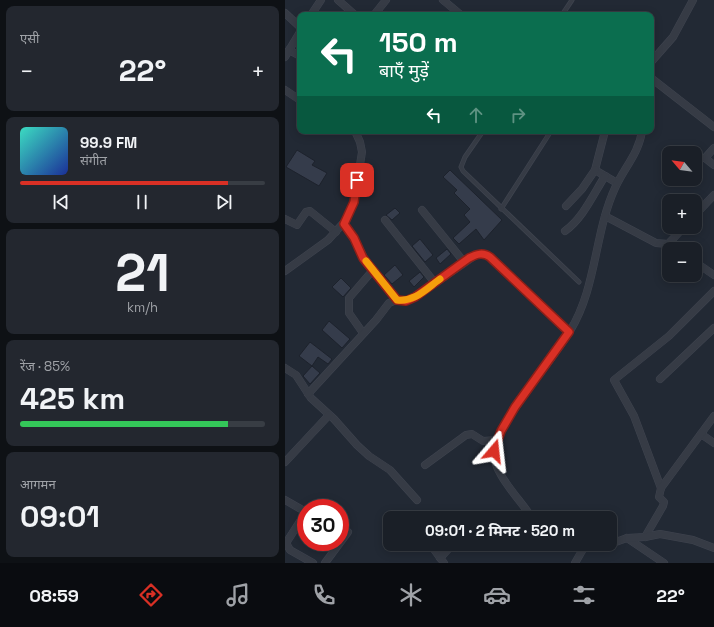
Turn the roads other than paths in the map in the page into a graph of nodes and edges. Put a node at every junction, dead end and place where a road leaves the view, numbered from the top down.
1 (321, 0) edge
2 (338, 0) edge
3 (386, 0) edge
4 (443, 0) edge
5 (572, 0) edge
6 (693, 0) edge
7 (313, 12) edge
8 (352, 12) edge
9 (376, 12) edge
10 (457, 12) edge
11 (564, 12) edge
12 (285, 14) edge
13 (297, 24) edge
14 (297, 38) edge
15 (289, 50) junction
16 (297, 54) edge
17 (285, 57) edge
18 (654, 59) edge
19 (654, 80) edge
20 (285, 90) edge
21 (297, 98) edge
22 (714, 126) edge
23 (357, 134) edge
24 (481, 134) edge
25 (549, 134) edge
26 (604, 134) edge
27 (641, 134) edge
28 (714, 148) edge
29 (714, 165) edge
30 (595, 170) junction
31 (605, 176) junction
32 (617, 183) junction
33 (714, 195) edge
34 (566, 206) dead end
35 (702, 208) edge
36 (501, 209) junction
37 (422, 210) dead end
38 (605, 216) junction
39 (285, 219) edge
40 (385, 220) dead end
41 (344, 224) junction
42 (565, 231) dead end
43 (335, 232) junction
44 (677, 234) edge
45 (670, 242) edge
46 (662, 243) edge
47 (464, 262) junction
48 (702, 267) edge
49 (373, 270) junction
50 (285, 271) edge
51 (714, 275) edge
52 (579, 282) dead end
53 (435, 283) junction
54 (714, 291) edge
55 (397, 300) junction
56 (714, 328) edge
57 (569, 332) junction
58 (363, 333) junction
59 (285, 368) edge
60 (660, 378) dead end
61 (308, 394) junction
62 (329, 414) junction
63 (714, 416) edge
64 (701, 434) junction
65 (497, 440) junction
66 (714, 443) edge
67 (285, 462) edge
68 (425, 465) dead end
69 (661, 488) junction
70 (285, 500) edge
71 (417, 500) dead end
72 (297, 507) edge
73 (527, 511) edge
74 (297, 526) edge
75 (645, 537) junction
76 (627, 538) junction
77 (617, 542) edge
78 (714, 548) edge
79 (334, 551) edge
80 (435, 551) edge
81 (448, 551) edge
82 (583, 551) edge
83 (442, 560) edge
84 (313, 563) edge
85 (325, 563) edge
86 (575, 563) edge
87 (664, 563) edge

1 - 7 street
2 - 8 street
3 - 9 street
4 - 10 street
5 - 11 lane
6 - 18 street
12 - 13 street
14 - 15 street
15 - 16 street
15 - 17 street
19 - 22 street
20 - 21 street
23 - 41 street
24 - 36 lane
25 - 36 lane
26 - 30 street
27 - 32 street
28 - 29 street
30 - 31 street
30 - 34 street
31 - 32 street
31 - 42 street
32 - 38 street
33 - 35 street
36 - 52 lane
37 - 47 street
38 - 46 street
38 - 57 street
39 - 43 street
40 - 53 street
41 - 43 street
41 - 49 street
43 - 50 street
44 - 45 street
47 - 53 street
47 - 57 street
48 - 51 street
49 - 55 street
49 - 58 street
53 - 55 street
54 - 69 street
55 - 58 street
56 - 60 street
57 - 65 street
58 - 61 street
59 - 61 street
61 - 62 street
62 - 67 street
62 - 71 street
63 - 64 street
64 - 66 street
64 - 69 street
65 - 68 street
65 - 73 street
69 - 75 street
70 - 72 street
74 - 84 street
75 - 76 street
75 - 78 street
76 - 77 street
76 - 87 street
79 - 85 street
80 - 83 street
81 - 83 street
82 - 86 street

